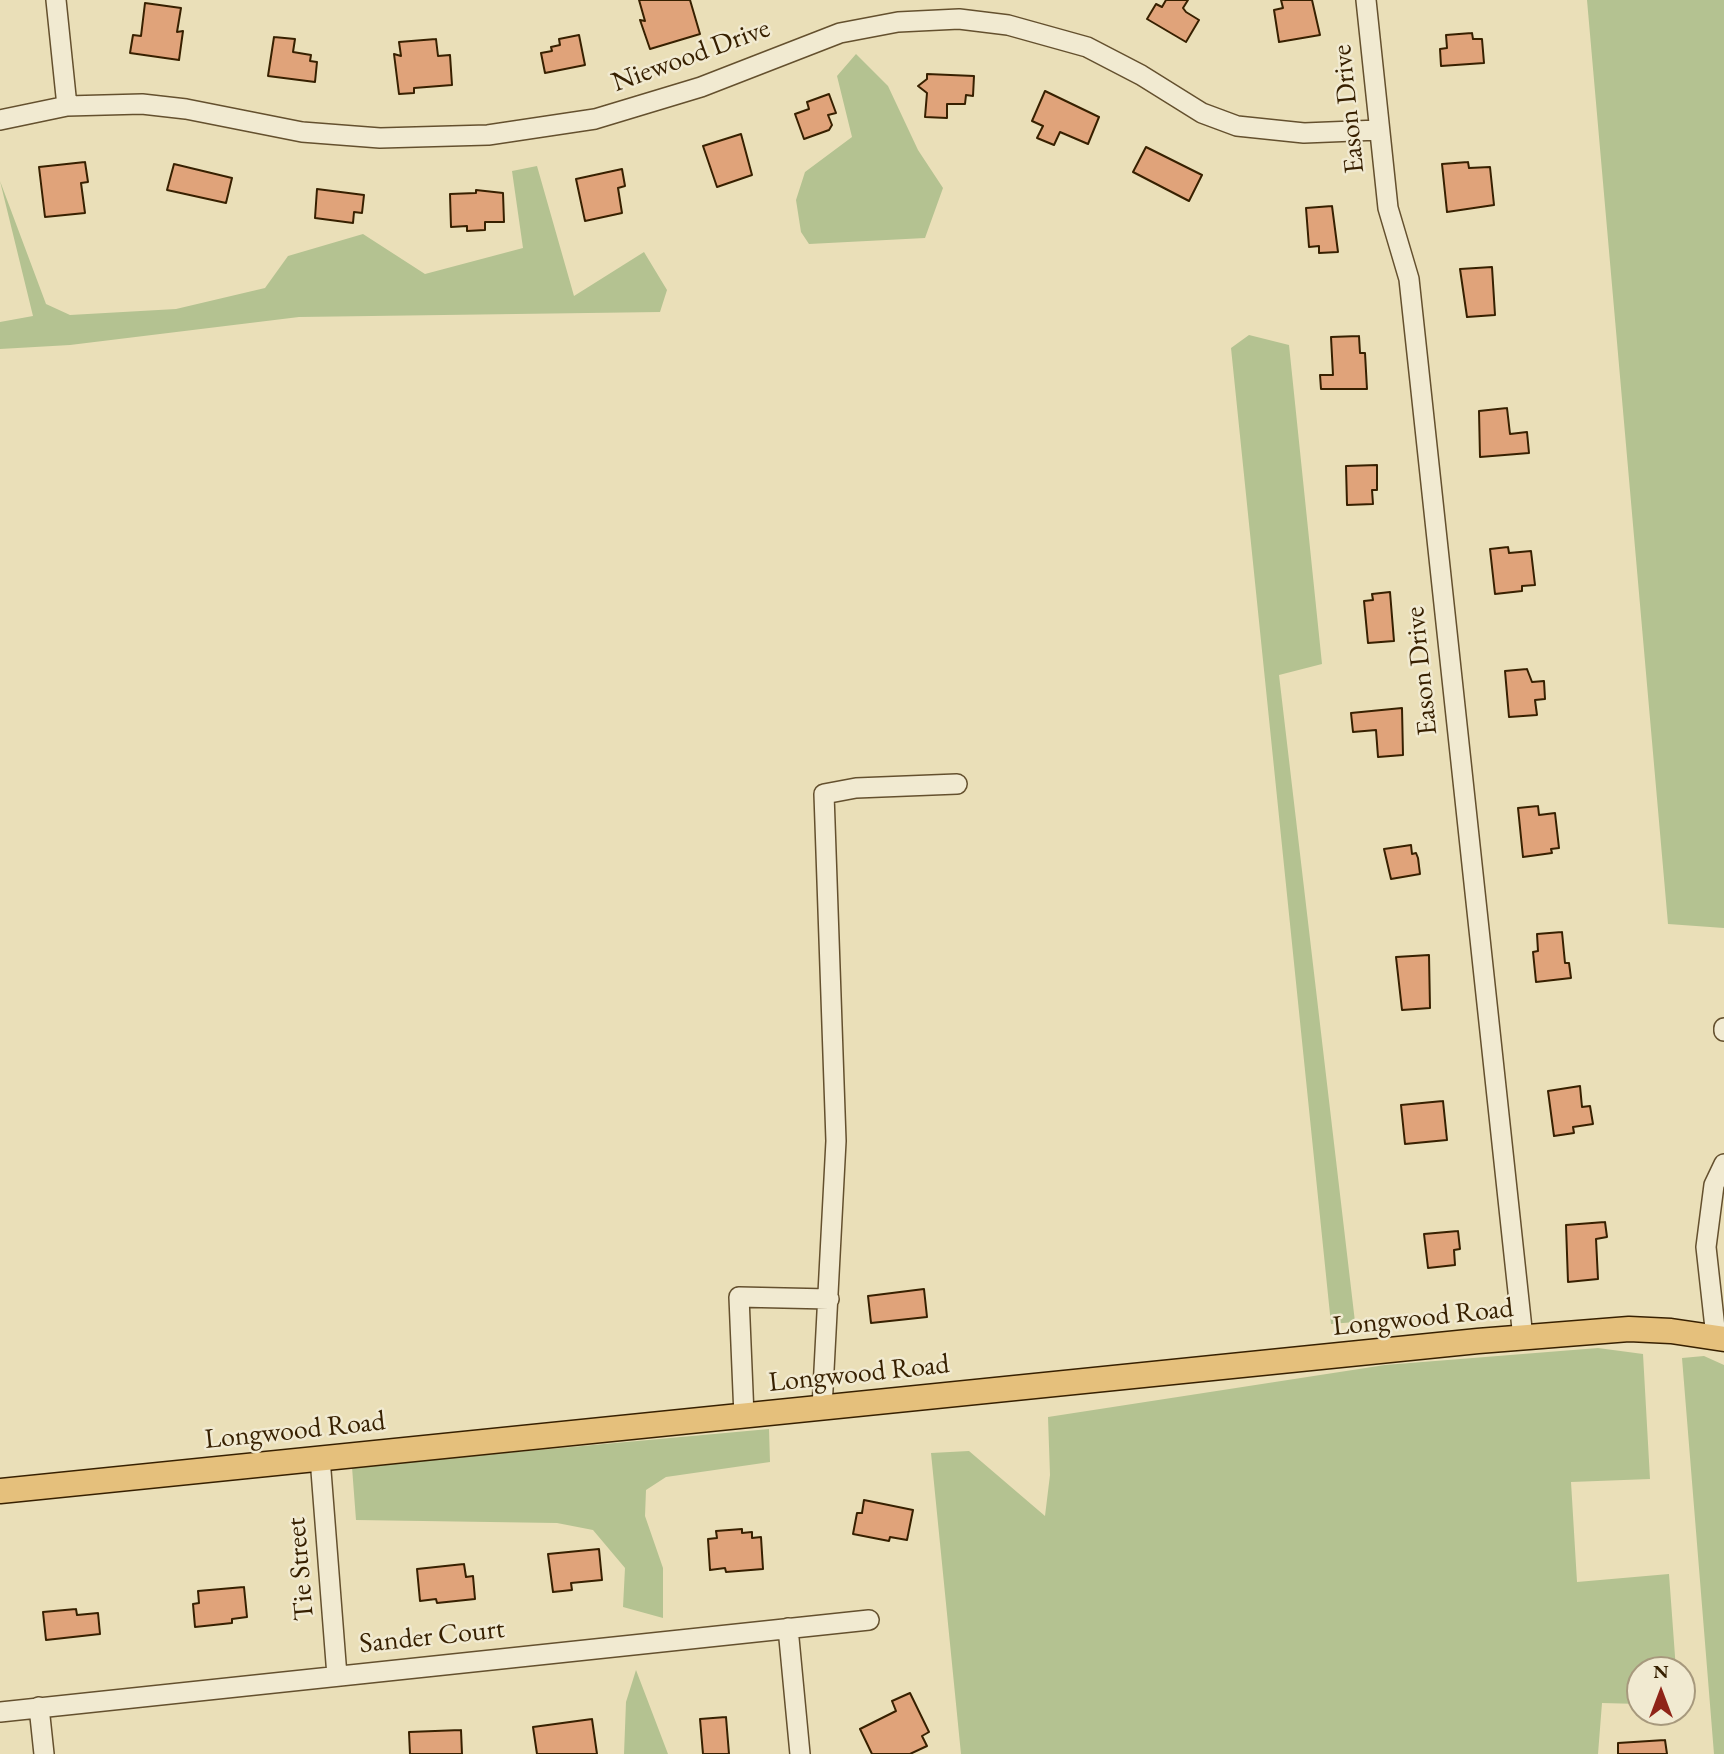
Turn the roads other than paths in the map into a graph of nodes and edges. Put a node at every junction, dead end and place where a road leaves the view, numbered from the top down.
1 (56, 0) edge
2 (1366, 0) edge
3 (67, 106) junction
4 (0, 120) edge
5 (1379, 130) junction
6 (957, 784) dead end
7 (1724, 1164) edge
8 (829, 1299) junction
9 (1523, 1338) junction
10 (1720, 1338) edge
11 (822, 1408) junction
12 (744, 1416) junction
13 (320, 1458) junction
14 (0, 1491) edge
15 (869, 1620) dead end
16 (788, 1628) junction
17 (337, 1675) junction
18 (39, 1707) junction
19 (0, 1712) edge
20 (44, 1754) edge
21 (800, 1754) edge

1 - 3 street
2 - 5 street, Eason Drive
3 - 4 street, Niewood Drive
3 - 5 street, Niewood Drive
5 - 9 street, Eason Drive
6 - 8 street
7 - 10 street
8 - 11 street
8 - 12 street
9 - 10 main road, Longwood Road
9 - 11 main road, Longwood Road
11 - 12 main road, Longwood Road
12 - 13 main road, Longwood Road
13 - 14 main road, Longwood Road
13 - 17 street, Tie Street
15 - 16 street, Sander Court
16 - 17 street, Sander Court
16 - 21 street
17 - 18 street, Sander Court
18 - 19 street, Sander Court
18 - 20 street

